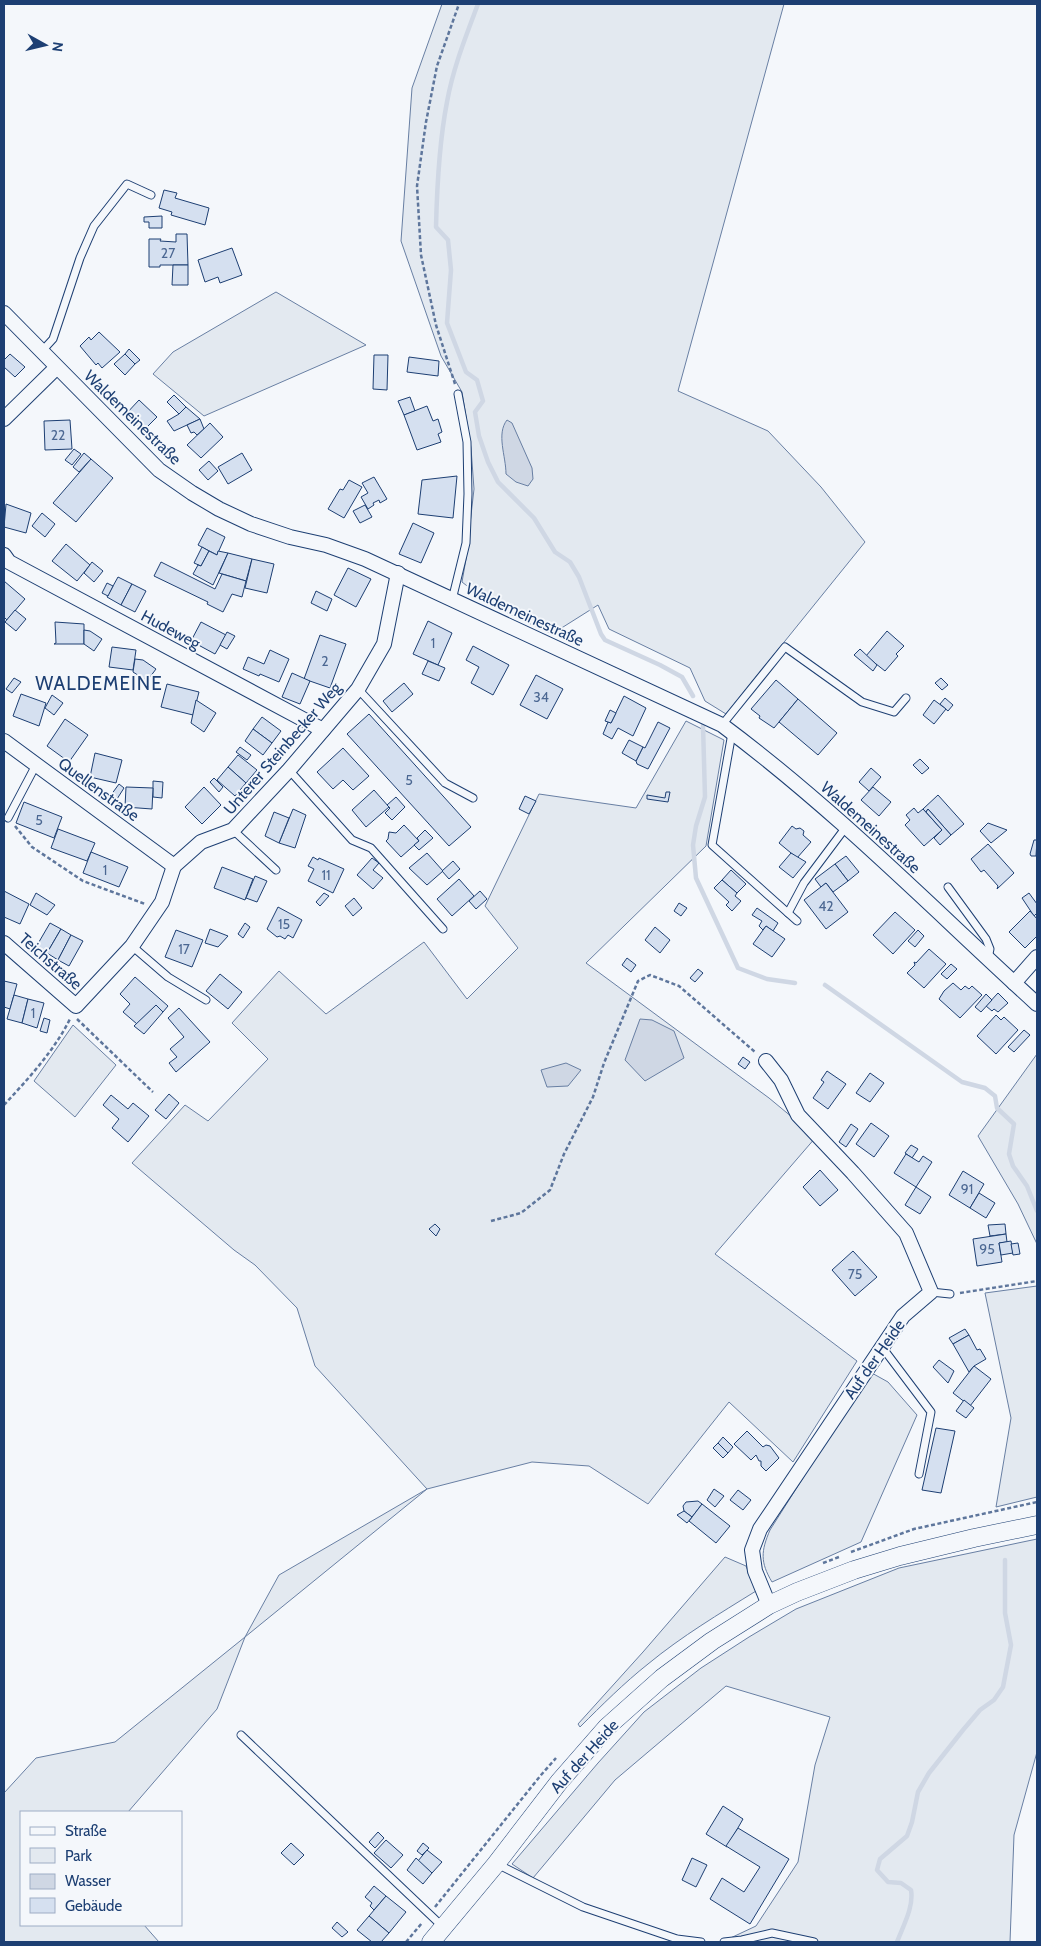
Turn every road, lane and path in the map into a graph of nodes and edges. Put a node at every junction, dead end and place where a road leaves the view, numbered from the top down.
1 (459, 4) edge
2 (151, 195) dead end
3 (4, 313) edge
4 (42, 351) junction
5 (56, 368) junction
6 (458, 394) joint
7 (4, 419) edge
8 (4, 555) edge
9 (398, 574) junction
10 (452, 600) junction
11 (358, 689) junction
12 (906, 698) dead end
13 (727, 729) junction
14 (323, 730) junction
15 (4, 741) edge
16 (36, 765) junction
17 (289, 770) junction
18 (472, 798) dead end
19 (8, 818) joint
20 (846, 828) junction
21 (233, 830) junction
22 (174, 866) junction
23 (276, 870) dead end
24 (948, 887) dead end
25 (158, 909) junction
26 (788, 913) junction
27 (797, 920) dead end
28 (443, 929) dead end
29 (4, 943) edge
30 (132, 946) junction
31 (1037, 957) edge
32 (988, 959) junction
33 (1014, 983) junction
34 (206, 1000) dead end
35 (1037, 1004) edge
36 (74, 1010) junction
37 (766, 1061) joint
38 (153, 1092) dead end
39 (4, 1105) edge
40 (491, 1221) dead end
41 (1037, 1281) edge
42 (931, 1292) junction
43 (950, 1294) joint
44 (881, 1346) junction
45 (919, 1474) dead end
46 (1037, 1525) edge
47 (769, 1605) junction
48 (241, 1735) dead end
49 (496, 1864) junction
50 (443, 1928) junction
51 (431, 1942) edge
52 (701, 1942) edge
53 (724, 1942) edge
54 (814, 1942) edge

1 - 6 path
2 - 4 lane
3 - 4 street, Waldemeinestraße
4 - 5 street, Waldemeinestraße
5 - 7 street
5 - 9 street, Waldemeinestraße
6 - 10 lane
8 - 14 street, Hudeweg
9 - 10 street, Waldemeinestraße
9 - 11 street, Unterer Steinbecker Weg
10 - 13 street, Waldemeinestraße
11 - 14 street, Unterer Steinbecker Weg
11 - 18 lane
12 - 13 lane
13 - 20 street, Waldemeinestraße
13 - 26 lane
14 - 17 street, Unterer Steinbecker Weg
15 - 16 street, Quellenstraße
16 - 19 lane
16 - 22 street, Quellenstraße
17 - 21 street, Unterer Steinbecker Weg
17 - 28 lane
19 - 25 path
20 - 26 lane
20 - 32 street, Waldemeinestraße
21 - 22 street, Unterer Steinbecker Weg
21 - 23 lane
22 - 25 street, Unterer Steinbecker Weg
24 - 32 lane
25 - 30 street, Unterer Steinbecker Weg
26 - 27 lane
29 - 36 street, Teichstraße
30 - 34 lane
30 - 36 street, Unterer Steinbecker Weg
31 - 33 street
32 - 33 street, Waldemeinestraße
33 - 35 street, Waldemeinestraße
36 - 38 path
36 - 39 path
37 - 40 path
37 - 42 street
41 - 43 path
42 - 43 lane
42 - 44 street, Auf der Heide
44 - 45 lane
44 - 47 street, Auf der Heide
46 - 47 street, Auf der Heide
47 - 49 street, Auf der Heide
48 - 50 lane
49 - 50 street, Auf der Heide
49 - 52 lane
50 - 51 street, Auf der Heide
53 - 54 lane

